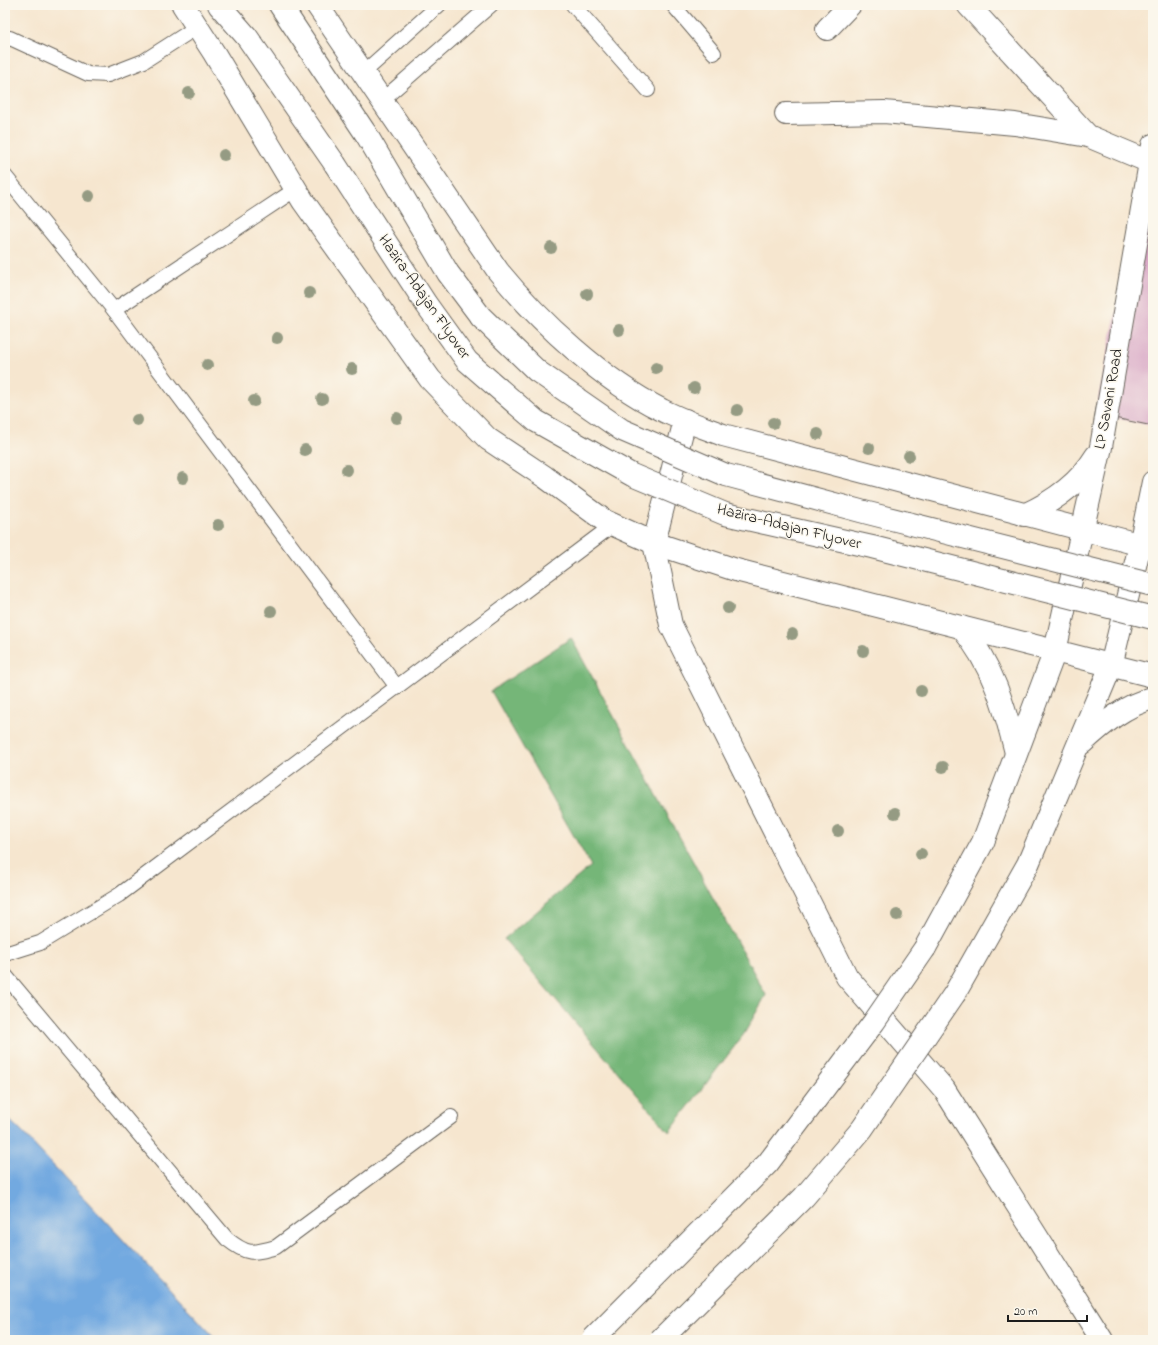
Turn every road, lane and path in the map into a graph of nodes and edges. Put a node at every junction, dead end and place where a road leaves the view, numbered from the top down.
1 (182, 5) edge
2 (219, 5) edge
3 (227, 5) edge
4 (280, 5) edge
5 (317, 5) edge
6 (439, 5) edge
7 (491, 5) edge
8 (573, 5) edge
9 (673, 5) edge
10 (850, 5) edge
11 (968, 5) edge
12 (197, 27) junction
13 (827, 29) dead end
14 (247, 37) junction
15 (5, 40) edge
16 (714, 53) dead end
17 (362, 74) junction
18 (648, 90) dead end
19 (381, 101) junction
20 (786, 114) dead end
21 (1088, 136) junction
22 (1152, 153) edge
23 (5, 176) edge
24 (296, 189) junction
25 (114, 310) junction
26 (685, 420) junction
27 (1101, 447) junction
28 (1153, 482) edge
29 (1024, 515) junction
30 (613, 525) junction
31 (1082, 531) junction
32 (654, 543) junction
33 (1147, 547) edge
34 (1153, 585) edge
35 (1153, 618) edge
36 (961, 627) junction
37 (1055, 651) junction
38 (1111, 666) junction
39 (1153, 676) edge
40 (397, 687) junction
41 (1153, 698) edge
42 (1076, 748) junction
43 (1016, 753) junction
44 (5, 954) edge
45 (5, 975) edge
46 (451, 1117) dead end
47 (592, 1340) edge
48 (660, 1340) edge
49 (1102, 1340) edge

1 - 12 main road
2 - 14 main road
3 - 14 main road
4 - 34 main road, Hazira-Adajan Flyover, bridge
5 - 17 main road
6 - 17 lane
7 - 19 lane
8 - 18 lane
9 - 16 lane
10 - 13 main road
11 - 21 main road
12 - 15 lane
12 - 24 main road
14 - 35 main road, Hazira-Adajan Flyover, bridge
17 - 19 main road
19 - 26 main road
20 - 21 main road
21 - 22 main road
22 - 27 main road, LP Savani Road
23 - 25 lane
24 - 25 lane
24 - 30 main road
25 - 40 lane
26 - 29 main road
26 - 32 main road
27 - 29 main road
27 - 31 main road, LP Savani Road
28 - 33 main road
29 - 31 main road
30 - 32 main road
30 - 40 lane
31 - 33 main road
31 - 37 main road, LP Savani Road
32 - 36 main road
32 - 49 main road
33 - 38 main road
36 - 37 main road
36 - 43 main road
37 - 38 main road
37 - 43 main road, LP Savani Road
38 - 39 main road
38 - 42 main road
40 - 44 lane
41 - 42 main road
42 - 48 main road, bridge
43 - 47 main road, LP Savani Road, bridge
45 - 46 lane

